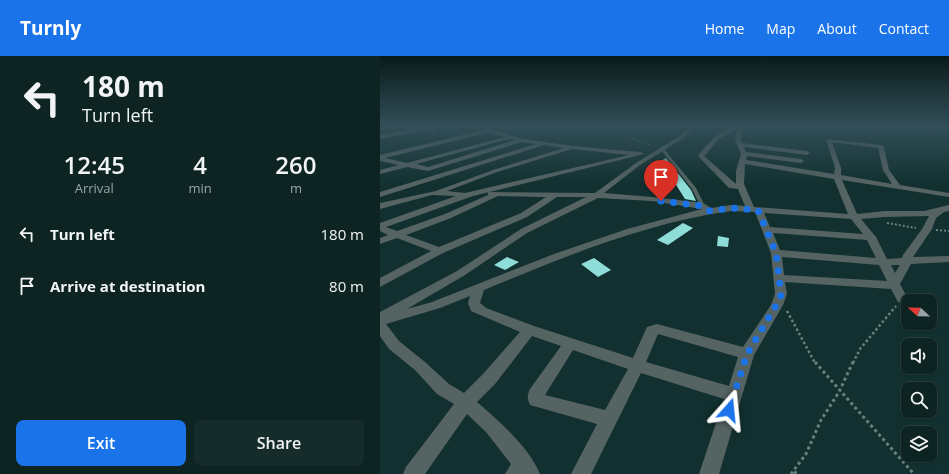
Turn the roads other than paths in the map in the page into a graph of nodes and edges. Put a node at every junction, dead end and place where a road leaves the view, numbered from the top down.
1 (430, 146) edge
2 (466, 146) edge
3 (475, 146) edge
4 (504, 146) edge
5 (538, 146) edge
6 (563, 146) edge
7 (667, 146) edge
8 (710, 146) edge
9 (741, 146) joint
10 (831, 146) edge
11 (870, 146) edge
12 (573, 147) junction
13 (659, 151) junction
14 (807, 153) dead end
15 (641, 154) junction
16 (380, 158) edge
17 (744, 158) junction
18 (801, 161) dead end
19 (395, 162) junction
20 (408, 165) junction
21 (380, 166) edge
22 (469, 167) junction
23 (428, 169) junction
24 (495, 171) junction
25 (380, 172) edge
26 (837, 176) junction
27 (741, 187) junction
28 (898, 187) junction
29 (432, 194) junction
30 (470, 194) junction
31 (497, 194) junction
32 (380, 195) edge
33 (555, 195) junction
34 (597, 195) junction
35 (949, 195) edge
36 (380, 206) edge
37 (707, 209) junction
38 (945, 209) edge
39 (754, 210) junction
40 (854, 217) junction
41 (380, 227) edge
42 (767, 230) junction
43 (397, 235) junction
44 (871, 237) junction
45 (380, 241) edge
46 (439, 251) junction
47 (776, 253) junction
48 (949, 259) edge
49 (885, 262) junction
50 (907, 262) junction
51 (780, 278) junction
52 (380, 283) edge
53 (894, 285) junction
54 (479, 288) junction
55 (901, 297) edge
56 (380, 319) edge
57 (380, 326) edge
58 (529, 330) junction
59 (570, 344) junction
60 (747, 354) junction
61 (637, 366) junction
62 (734, 395) junction
63 (466, 402) junction
64 (609, 419) junction
65 (523, 471) edge
66 (413, 474) edge
67 (581, 474) edge
68 (709, 474) edge

1 - 16 street
2 - 19 street
3 - 20 street
4 - 23 street
5 - 22 street
6 - 12 street
7 - 13 street
8 - 27 street
9 - 14 street
9 - 17 street
10 - 26 street
11 - 28 street
12 - 15 street
12 - 24 street
13 - 15 street
13 - 34 street
13 - 37 lane
15 - 30 street
16 - 19 street
17 - 18 street
17 - 26 street
17 - 27 street
19 - 20 street
19 - 21 street
20 - 23 street
20 - 25 street
22 - 23 street
22 - 24 street
22 - 32 street
24 - 29 street
26 - 28 street
26 - 40 street
27 - 39 street
28 - 35 street
29 - 30 street
29 - 36 street
30 - 31 street
30 - 41 street
31 - 33 street
31 - 43 street
33 - 34 street
33 - 46 street
34 - 37 street
34 - 56 street
37 - 39 street
37 - 54 street
38 - 40 street
38 - 50 street
39 - 40 street
39 - 42 street
40 - 44 street
41 - 43 street
42 - 44 street
42 - 47 street
43 - 45 street
43 - 46 street
44 - 49 street
46 - 52 street
47 - 49 street
47 - 51 street
48 - 50 street
49 - 50 street
49 - 53 street
50 - 53 street
51 - 53 street
51 - 60 street
53 - 55 street
54 - 56 street
54 - 58 street
57 - 63 street
58 - 59 street
58 - 63 street
59 - 61 street
59 - 64 street
60 - 61 street
60 - 62 street
61 - 62 street
61 - 64 street
62 - 68 street
63 - 65 street
63 - 66 street
64 - 67 street

